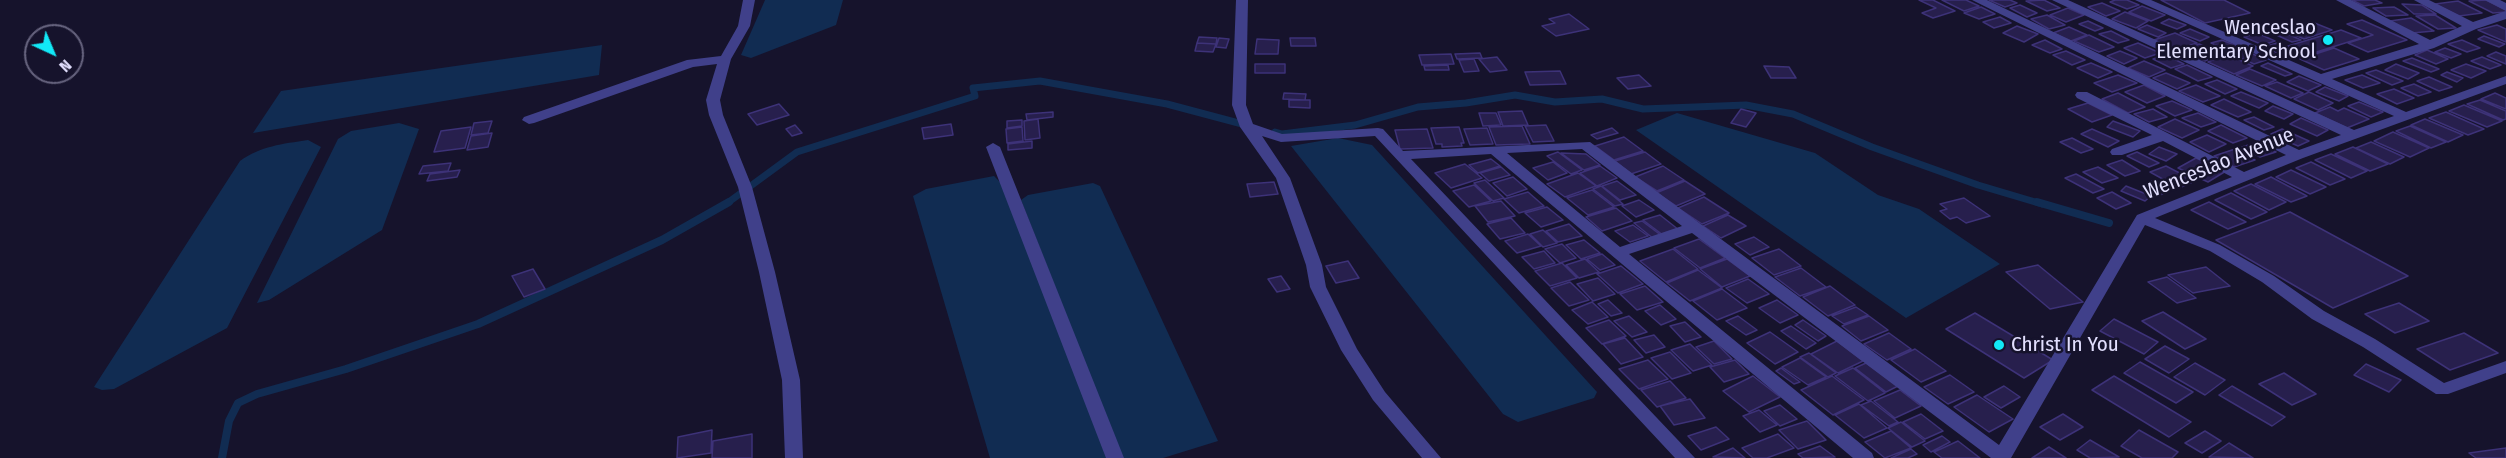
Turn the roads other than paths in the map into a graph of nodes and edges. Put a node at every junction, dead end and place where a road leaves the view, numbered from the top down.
1 (749, 0) edge
2 (1242, 0) edge
3 (1978, 0) edge
4 (2058, 0) edge
5 (2141, 0) edge
6 (2342, 0) edge
7 (2420, 0) edge
8 (2491, 0) edge
9 (2506, 8) edge
10 (2506, 15) edge
11 (2472, 26) junction
12 (2430, 45) junction
13 (725, 59) junction
14 (2319, 79) junction
15 (2506, 80) edge
16 (2082, 95) dead end
17 (2405, 116) junction
18 (530, 120) dead end
19 (1250, 128) junction
20 (2164, 136) junction
21 (2355, 136) junction
22 (993, 147) dead end
23 (1494, 150) junction
24 (2117, 152) dead end
25 (1401, 155) junction
26 (2298, 155) junction
27 (2244, 177) junction
28 (2142, 218) junction
29 (1692, 228) junction
30 (1616, 253) junction
31 (2506, 368) edge
32 (1853, 454) edge
33 (2001, 457) edge
34 (794, 458) edge
35 (1115, 458) edge
36 (1432, 458) edge
37 (1686, 458) edge

1 - 13 street
2 - 19 street
3 - 26 street
4 - 21 street
5 - 14 street
6 - 12 street
7 - 11 street
8 - 9 street
10 - 11 street
11 - 12 street
12 - 14 street
13 - 18 street
13 - 34 street
14 - 17 street
15 - 17 street, Wenceslao Avenue
16 - 20 street
17 - 21 street, Wenceslao Avenue
19 - 25 street
19 - 36 street
20 - 24 street
20 - 27 street
21 - 26 street, Wenceslao Avenue
22 - 35 street
23 - 25 street
23 - 29 street
23 - 30 street
25 - 37 street
26 - 27 street, Wenceslao Avenue
27 - 28 street, Wenceslao Avenue
28 - 31 street
28 - 33 street, Wenceslao Avenue
29 - 30 street
29 - 33 street
30 - 32 street

